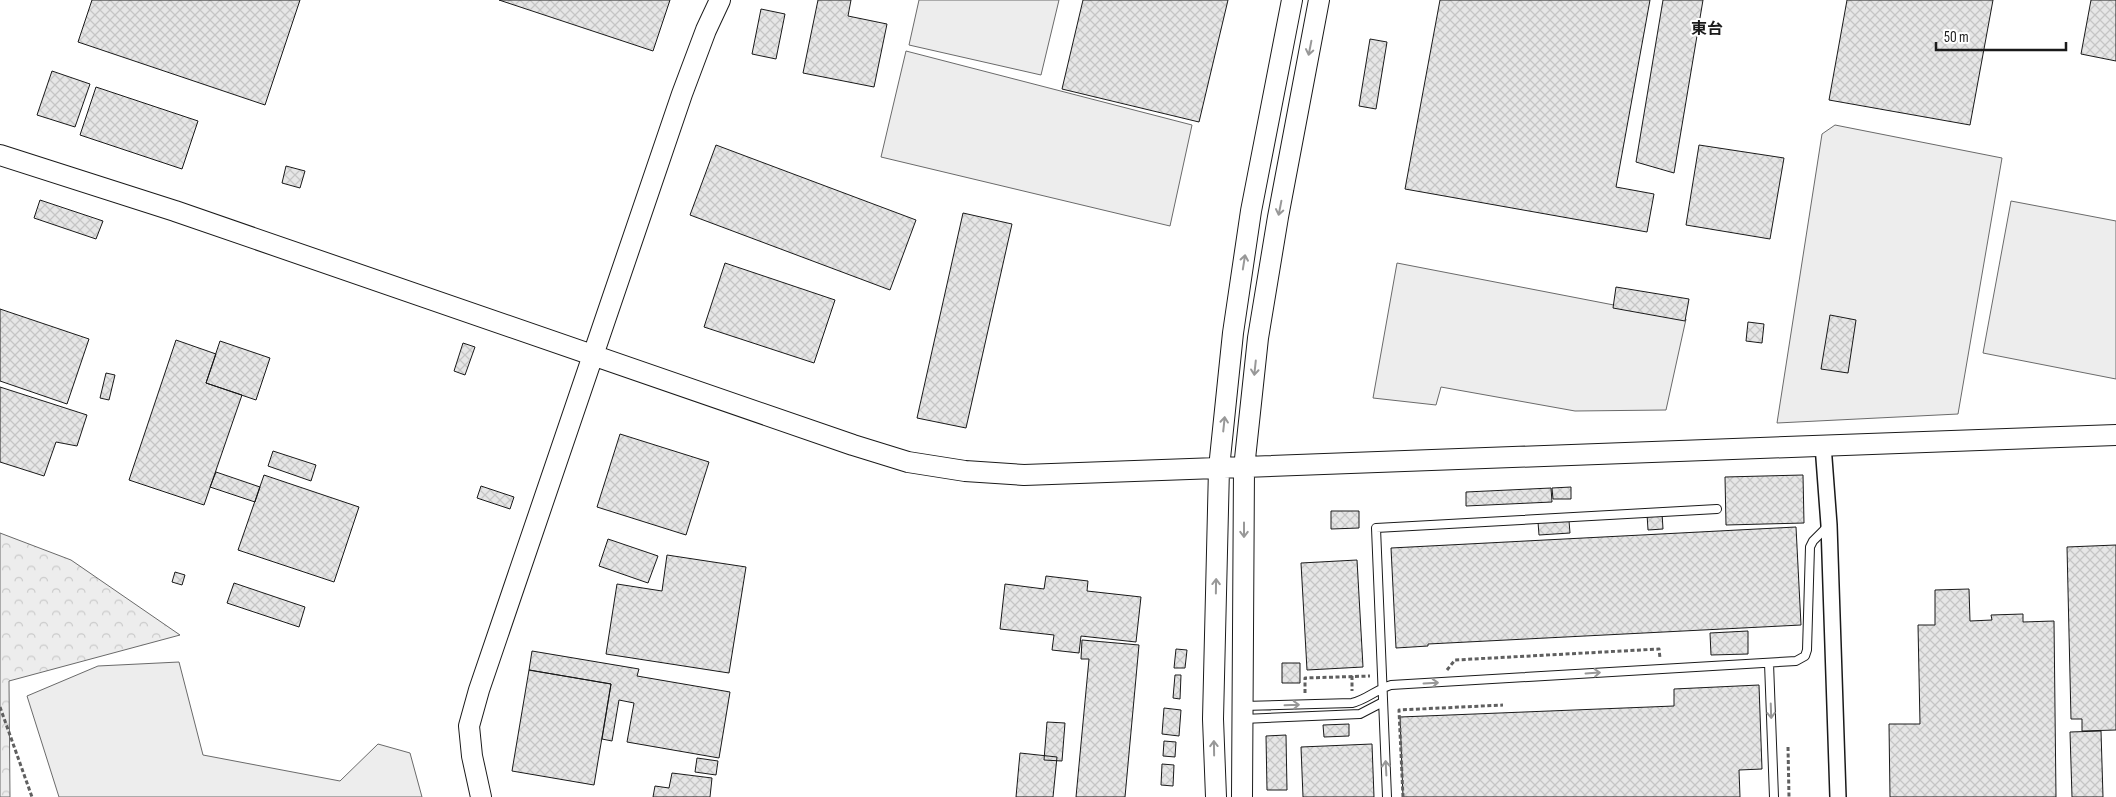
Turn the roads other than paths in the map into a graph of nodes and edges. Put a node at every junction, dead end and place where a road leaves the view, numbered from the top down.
1 (720, 0) edge
2 (1292, 0) edge
3 (1319, 0) edge
4 (0, 155) edge
5 (594, 356) junction
6 (2116, 435) edge
7 (1823, 445) junction
8 (1219, 468) junction
9 (1244, 468) junction
10 (1717, 510) dead end
11 (1829, 525) junction
12 (1769, 663) junction
13 (1382, 688) junction
14 (1383, 702) junction
15 (1243, 713) junction
16 (481, 797) edge
17 (1216, 797) edge
18 (1242, 797) edge
19 (1387, 797) edge
20 (1774, 797) edge
21 (1838, 797) edge

1 - 5 street
8 -> 2 street
3 -> 9 street
4 - 5 street
5 - 8 street
5 - 16 street
6 - 7 street
7 - 9 street
7 - 11 street
8 - 9 street
17 -> 8 street
9 -> 15 street
10 - 13 lane
11 - 12 lane
11 - 21 street
13 -> 12 lane
12 -> 20 lane
13 - 14 lane
15 -> 13 lane
14 - 15 lane
19 -> 14 lane
15 - 18 street

